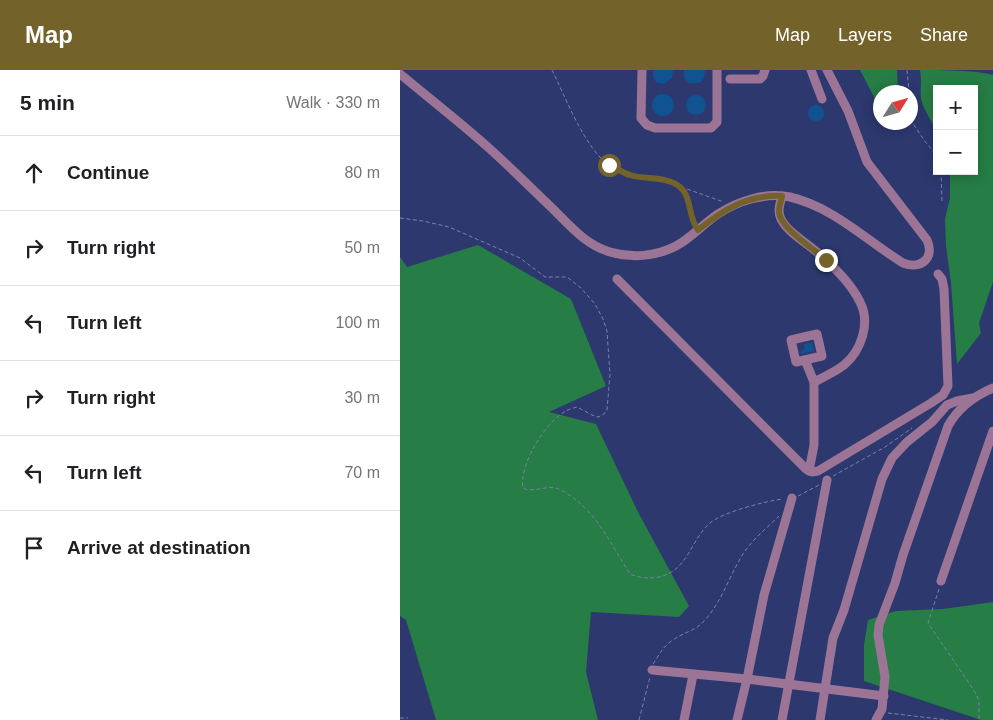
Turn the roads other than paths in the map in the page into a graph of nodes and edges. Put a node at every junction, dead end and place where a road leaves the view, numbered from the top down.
1 (642, 70) edge
2 (717, 70) edge
3 (765, 70) edge
4 (811, 70) edge
5 (827, 70) edge
6 (400, 74) edge
7 (730, 79) dead end
8 (822, 99) dead end
9 (782, 196) junction
10 (938, 274) dead end
11 (617, 279) dead end
12 (805, 360) dead end
13 (814, 382) junction
14 (993, 388) edge
15 (973, 398) junction
16 (993, 431) edge
17 (809, 471) junction
18 (827, 480) dead end
19 (792, 498) road end
20 (941, 581) road end
21 (652, 670) dead end
22 (693, 675) junction
23 (748, 679) junction
24 (789, 684) junction
25 (825, 688) junction
26 (884, 696) junction
27 (878, 717) edge
28 (684, 720) edge
29 (736, 720) edge
30 (782, 720) edge
31 (820, 720) edge

1 - 2 street
3 - 7 street
4 - 8 street
5 - 9 street
6 - 9 street
9 - 13 street
10 - 17 street
11 - 17 street
12 - 13 street
13 - 17 street
14 - 15 street
15 - 25 street
15 - 26 street
16 - 20 street
18 - 24 street
19 - 23 street
21 - 22 street
22 - 23 street
22 - 28 street
23 - 24 street
23 - 29 street
24 - 25 street
24 - 30 street
25 - 26 street
25 - 31 street
26 - 27 street

